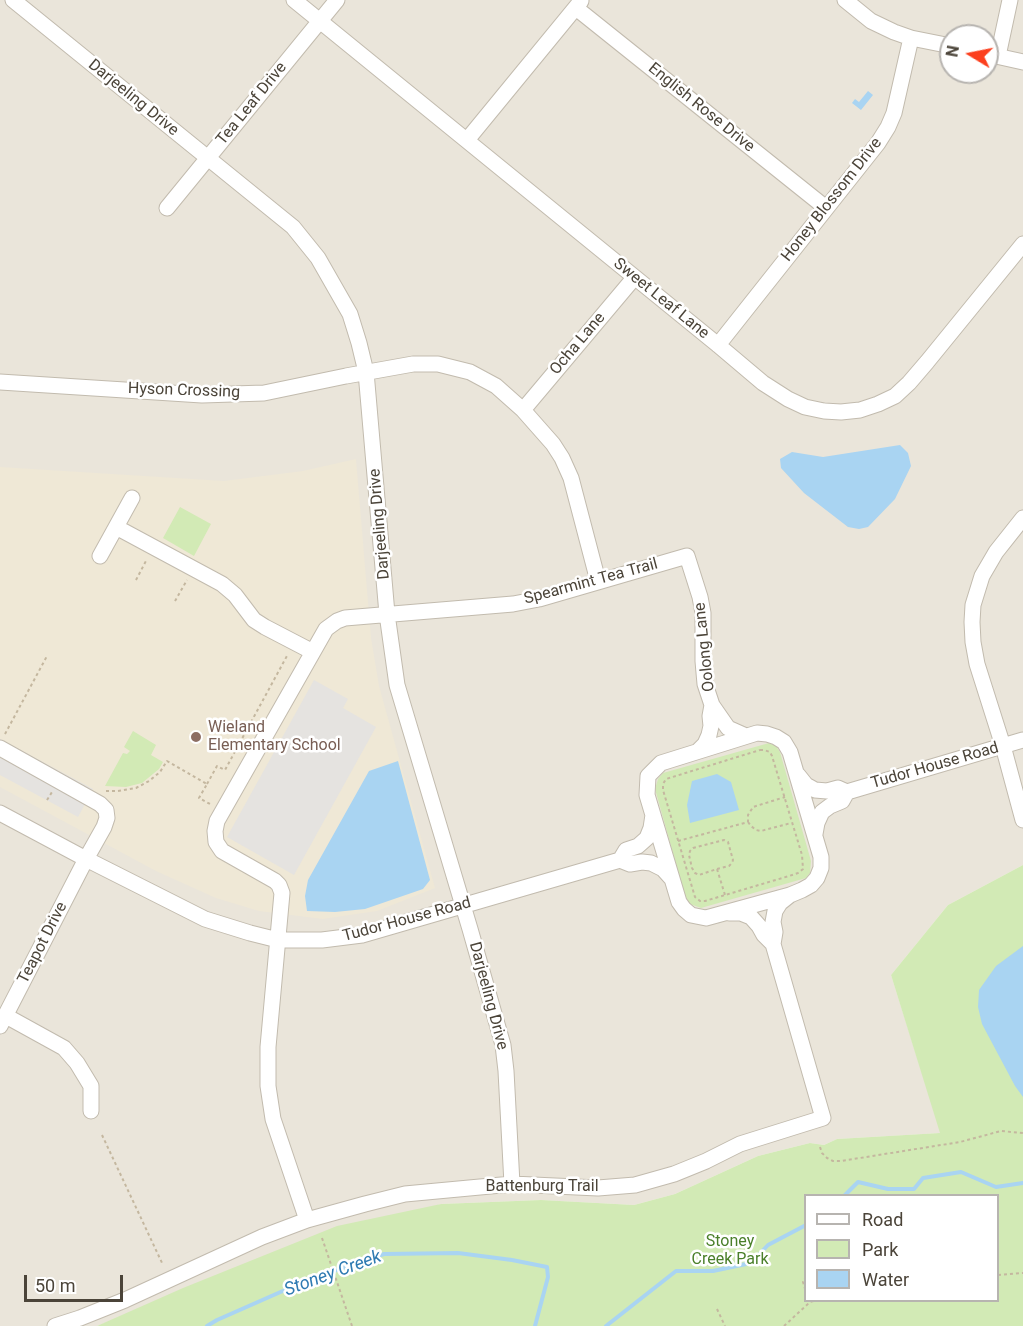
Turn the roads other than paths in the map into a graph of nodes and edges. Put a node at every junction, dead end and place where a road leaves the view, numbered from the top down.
1 (13, 0) edge
2 (294, 0) edge
3 (337, 0) edge
4 (845, 0) edge
5 (1010, 0) edge
6 (579, 4) edge
7 (320, 21) junction
8 (999, 36) edge
9 (911, 38) junction
10 (939, 44) edge
11 (999, 57) edge
12 (1023, 63) edge
13 (467, 140) junction
14 (208, 158) junction
15 (167, 208) dead end
16 (826, 208) junction
17 (1023, 244) edge
18 (634, 278) junction
19 (718, 345) junction
20 (366, 372) junction
21 (0, 382) edge
22 (523, 410) junction
23 (132, 498) dead end
24 (1023, 518) edge
25 (116, 527) junction
26 (687, 555) joint
27 (100, 556) dead end
28 (598, 581) junction
29 (387, 614) junction
30 (313, 652) junction
31 (712, 705) junction
32 (746, 736) junction
33 (1023, 740) edge
34 (2, 743) edge
35 (1003, 746) junction
36 (698, 751) junction
37 (796, 773) junction
38 (847, 792) junction
39 (0, 813) edge
40 (653, 813) junction
41 (1023, 820) edge
42 (815, 836) junction
43 (86, 859) junction
44 (620, 860) junction
45 (672, 879) junction
46 (790, 894) junction
47 (463, 906) junction
48 (725, 913) junction
49 (279, 940) junction
50 (773, 944) junction
51 (3, 1021) edge
52 (91, 1112) dead end
53 (512, 1184) junction
54 (307, 1220) junction
55 (56, 1326) edge

1 - 14 street, Darjeeling Drive
2 - 7 street, Sweet Leaf Lane
3 - 7 street, Tea Leaf Drive
4 - 9 street
5 - 8 street
6 - 13 street
6 - 16 street, English Rose Drive
7 - 13 street, Sweet Leaf Lane
7 - 14 street, Tea Leaf Drive
9 - 10 street
9 - 16 street, Honey Blossom Drive
11 - 12 street
13 - 18 street, Sweet Leaf Lane
14 - 15 street, Tea Leaf Drive
14 - 20 street, Darjeeling Drive
16 - 19 street, Honey Blossom Drive
17 - 19 street, Sweet Leaf Lane
18 - 19 street, Sweet Leaf Lane
18 - 22 street, Ocha Lane
20 - 21 street, Hyson Crossing
20 - 22 street, Hyson Crossing
20 - 29 street, Darjeeling Drive
22 - 28 street, Hyson Crossing
23 - 25 street
24 - 35 street
25 - 27 street
25 - 30 street
26 - 28 street, Spearmint Tea Trail
26 - 31 street, Oolong Lane
28 - 29 street, Spearmint Tea Trail
29 - 30 street, Spearmint Tea Trail
29 - 47 street, Darjeeling Drive
30 - 49 street, Spearmint Tea Trail
31 - 32 street, Oolong Lane
31 - 36 street, Oolong Lane
32 - 36 street, Tudor House Road
32 - 37 street, Tudor House Road
33 - 35 street, Tudor House Road
34 - 43 street, Teapot Drive
35 - 38 street, Tudor House Road
35 - 41 street
36 - 40 street, Tudor House Road
37 - 38 street, Tudor House Road
37 - 42 street, Tudor House Road
38 - 42 street, Tudor House Road
39 - 43 street, Tudor House Road
40 - 44 street, Tudor House Road
40 - 45 street, Tudor House Road
42 - 46 street, Tudor House Road
43 - 49 street, Tudor House Road
43 - 51 street, Teapot Drive
44 - 45 street, Tudor House Road
44 - 47 street, Tudor House Road
45 - 48 street, Tudor House Road
46 - 48 street, Tudor House Road
46 - 50 street, Battenburg Trail
47 - 49 street, Tudor House Road
47 - 53 street, Darjeeling Drive
48 - 50 street, Battenburg Trail
49 - 54 street
50 - 53 street, Battenburg Trail
51 - 52 street
53 - 54 street, Battenburg Trail
54 - 55 street, Battenburg Trail

